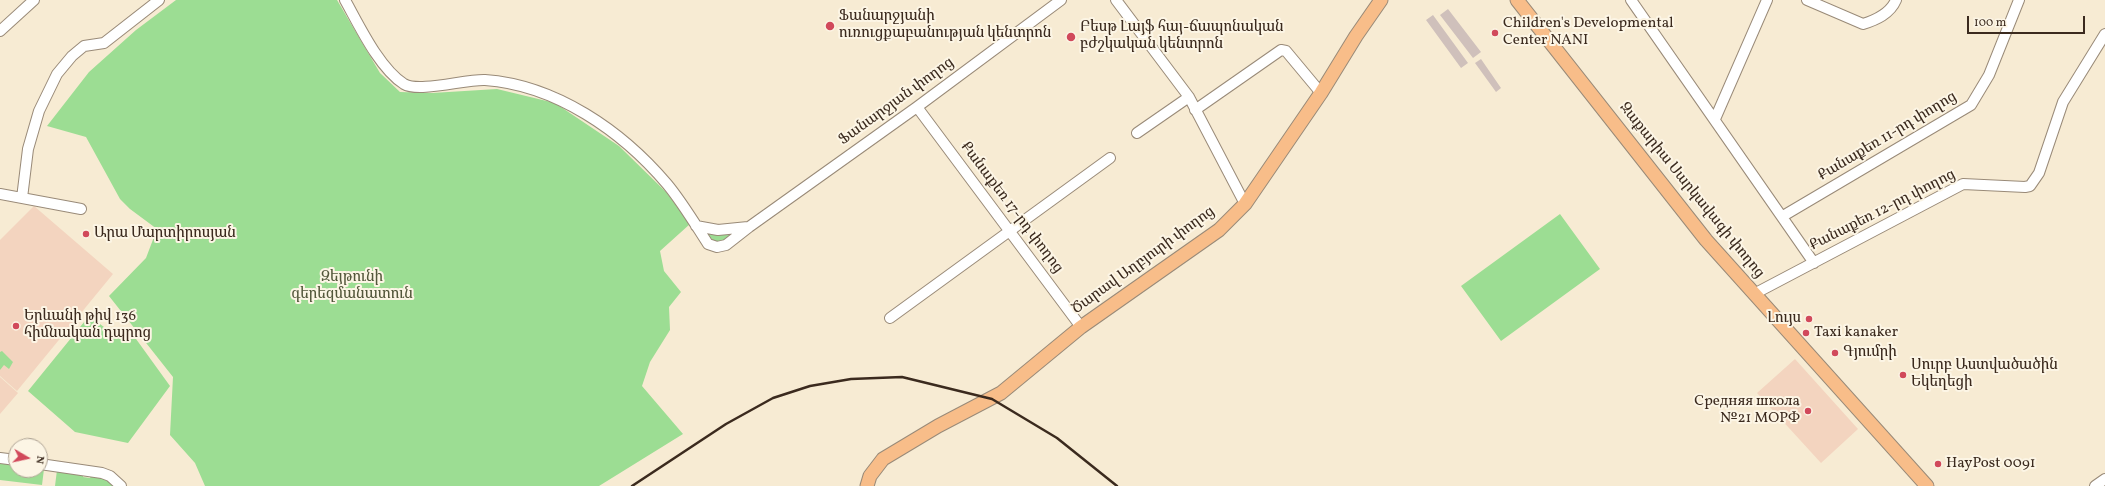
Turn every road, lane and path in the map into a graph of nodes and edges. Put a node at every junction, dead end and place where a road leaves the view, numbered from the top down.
1 (34, 0) edge
2 (159, 0) edge
3 (345, 0) edge
4 (1061, 0) edge
5 (1116, 0) edge
6 (1381, 0) edge
7 (1517, 0) edge
8 (1631, 0) edge
9 (1767, 0) edge
10 (1807, 0) edge
11 (1896, 0) edge
12 (2019, 0) edge
13 (0, 31) edge
14 (2105, 34) edge
15 (1321, 93) junction
16 (1188, 97) junction
17 (917, 107) junction
18 (1196, 110) junction
19 (1716, 120) junction
20 (1137, 133) dead end
21 (1110, 158) dead end
22 (0, 194) edge
23 (22, 198) junction
24 (1245, 204) junction
25 (81, 209) dead end
26 (1783, 216) junction
27 (696, 226) junction
28 (749, 227) junction
29 (1010, 231) junction
30 (1814, 263) junction
31 (1754, 294) junction
32 (890, 318) dead end
33 (1081, 327) junction
34 (48, 465) edge
35 (2105, 480) edge
36 (121, 486) edge
37 (867, 486) edge
38 (1927, 486) edge
39 (2095, 486) edge

1 - 13 street
2 - 23 street
3 - 27 street, Ֆանարջյան փողոց
4 - 17 street, Ֆանարջյան փողոց
5 - 16 street
6 - 15 main road, Ծարավ Աղբյուրի փողոց
7 - 31 main road, Զաքարիա Սարկավագի փողոց
8 - 19 street
9 - 19 street
10 - 11 street
12 - 26 street, Քանաքեռ 11-րդ փողոց
14 - 30 street, Քանաքեռ 12-րդ փողոց
15 - 18 street
15 - 24 main road, Ծարավ Աղբյուրի փողոց
16 - 18 street
16 - 20 street
17 - 28 street, Ֆանարջյան փողոց
17 - 29 street, Քանաքեռ 17-րդ փողոց
18 - 24 street
19 - 26 street
21 - 29 street
22 - 23 street
23 - 25 street
24 - 33 main road, Ծարավ Աղբյուրի փողոց
26 - 30 street
27 - 28 street
27 - 28 street, Ֆանարջյան փողոց
29 - 32 street
29 - 33 street, Քանաքեռ 17-րդ փողոց
30 - 31 street, Քանաքեռ 12-րդ փողոց
31 - 38 main road, Զաքարիա Սարկավագի փողոց
33 - 37 main road, Ծարավ Աղբյուրի փողոց
34 - 36 street
35 - 39 street

